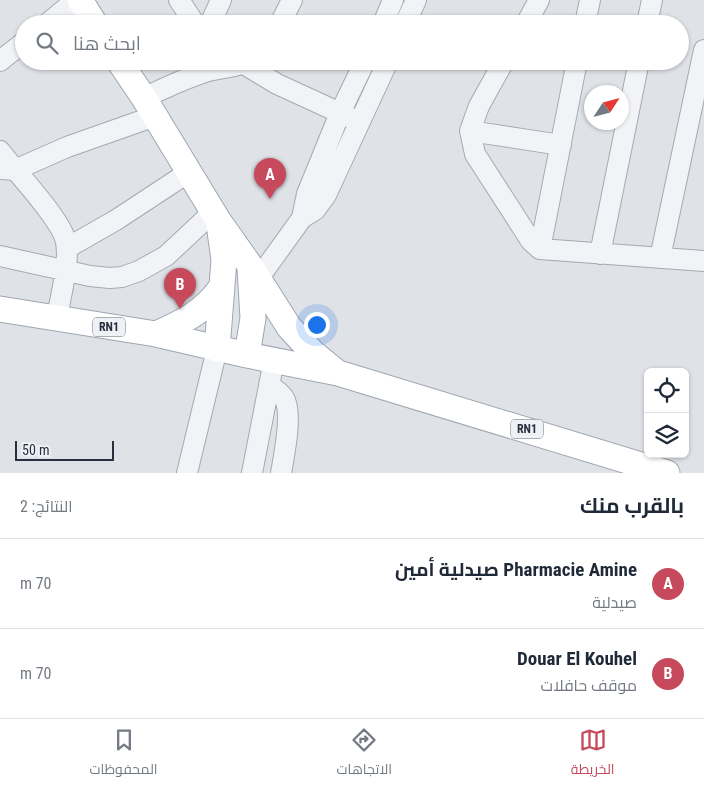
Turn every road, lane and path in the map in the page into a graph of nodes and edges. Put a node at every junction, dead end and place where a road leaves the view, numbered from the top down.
1 (78, 0) edge
2 (179, 0) edge
3 (221, 0) edge
4 (292, 0) edge
5 (393, 0) edge
6 (416, 0) edge
7 (539, 0) edge
8 (590, 0) edge
9 (652, 0) edge
10 (59, 15) edge
11 (89, 15) edge
12 (189, 15) edge
13 (214, 15) edge
14 (284, 15) edge
15 (387, 15) edge
16 (409, 15) edge
17 (531, 15) edge
18 (587, 15) edge
19 (649, 15) edge
20 (15, 50) edge
21 (704, 50) edge
22 (0, 62) edge
23 (125, 70) edge
24 (214, 70) edge
25 (249, 70) edge
26 (361, 70) edge
27 (384, 70) edge
28 (499, 70) edge
29 (576, 70) edge
30 (637, 70) edge
31 (150, 107) junction
32 (340, 113) junction
33 (360, 122) junction
34 (470, 131) junction
35 (561, 145) junction
36 (0, 151) edge
37 (7, 170) edge
38 (189, 172) junction
39 (216, 216) junction
40 (302, 218) junction
41 (67, 248) junction
42 (540, 250) junction
43 (600, 254) junction
44 (0, 256) edge
45 (660, 258) junction
46 (704, 261) edge
47 (65, 270) junction
48 (254, 271) junction
49 (220, 290) junction
50 (0, 310) edge
51 (57, 319) junction
52 (156, 334) junction
53 (217, 349) junction
54 (246, 355) junction
55 (274, 360) junction
56 (338, 373) junction
57 (269, 385) junction
58 (187, 473) edge
59 (252, 473) edge
60 (281, 473) edge
61 (667, 473) edge

1 - 10 street
1 - 11 main road
2 - 12 street
3 - 13 street
4 - 14 street
5 - 15 street
6 - 16 street
7 - 17 street
8 - 18 street
9 - 19 street
20 - 22 street
21 - 45 street
23 - 31 main road
24 - 31 street
25 - 32 street
26 - 32 street
27 - 33 street
28 - 34 street
29 - 35 street
30 - 43 street
31 - 37 street
31 - 38 main road
32 - 33 street
32 - 40 street
33 - 40 street
34 - 35 street
34 - 42 street
35 - 42 street
36 - 37 street
37 - 41 street
38 - 39 main road
38 - 41 street
39 - 47 street
39 - 48 main road
39 - 49 main road
40 - 48 street
41 - 47 street
42 - 43 street
43 - 45 street
44 - 47 street
45 - 46 street
47 - 51 street
48 - 54 main road
48 - 56 main road
49 - 52 main road
49 - 53 main road
50 - 51 main road, RN1
51 - 52 main road, RN1
52 - 53 main road, RN1
53 - 54 main road, RN1
53 - 58 street
54 - 55 main road, RN1
55 - 56 main road, RN1
55 - 57 street
56 - 61 main road, RN1
57 - 59 street
57 - 60 street

